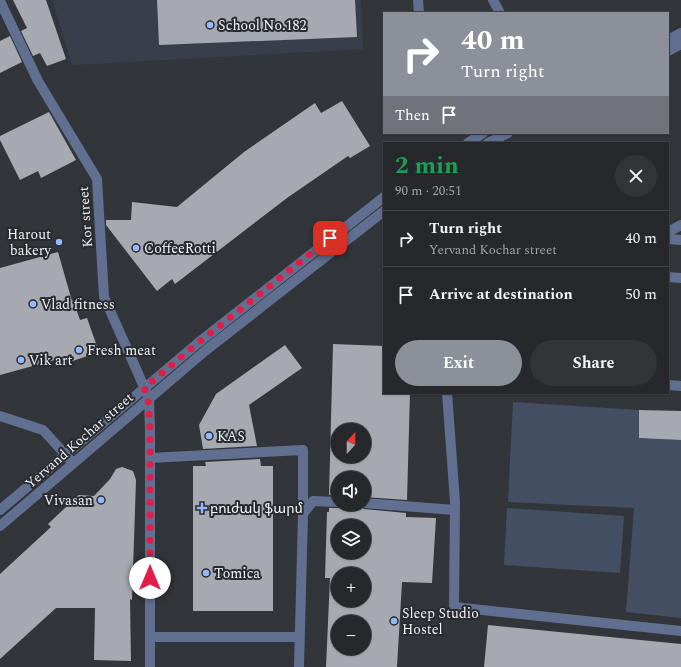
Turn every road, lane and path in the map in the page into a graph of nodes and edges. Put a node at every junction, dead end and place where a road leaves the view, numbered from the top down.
1 (418, 0) edge
2 (493, 0) edge
3 (0, 1) edge
4 (419, 12) edge
5 (496, 12) edge
6 (681, 33) edge
7 (669, 39) edge
8 (681, 44) edge
9 (669, 50) edge
10 (482, 134) edge
11 (506, 134) edge
12 (470, 142) edge
13 (490, 142) edge
14 (383, 198) edge
15 (383, 212) edge
16 (681, 225) edge
17 (669, 231) edge
18 (669, 239) edge
19 (681, 240) edge
20 (669, 277) edge
21 (681, 278) edge
22 (669, 385) edge
23 (681, 386) edge
24 (144, 388) junction
25 (447, 394) edge
26 (148, 398) junction
27 (0, 416) edge
28 (65, 455) junction
29 (150, 458) junction
30 (74, 463) junction
31 (331, 502) edge
32 (371, 504) edge
33 (0, 510) edge
34 (455, 510) junction
35 (303, 514) junction
36 (0, 526) edge
37 (681, 631) edge
38 (150, 637) junction
39 (298, 637) junction
40 (150, 667) edge
41 (299, 667) edge

1 - 4 street
2 - 5 street
3 - 24 street, Kor street
6 - 7 street
8 - 9 street
10 - 12 street
11 - 13 street
14 - 24 street, Yervand Kochar street
15 - 26 street, Yervand Kochar street
16 - 17 street
18 - 19 street
20 - 21 street
22 - 23 street
24 - 26 street, Kor street
24 - 28 street, Yervand Kochar street
25 - 34 street
26 - 29 street, Kor street
26 - 30 street, Yervand Kochar street
27 - 28 street
28 - 30 street
28 - 33 street, Yervand Kochar street
29 - 35 street
29 - 38 street, Kor street
30 - 36 street, Yervand Kochar street
31 - 35 street
32 - 34 street
34 - 37 street
35 - 39 street
38 - 39 street
38 - 40 street, Kor street
39 - 41 street

